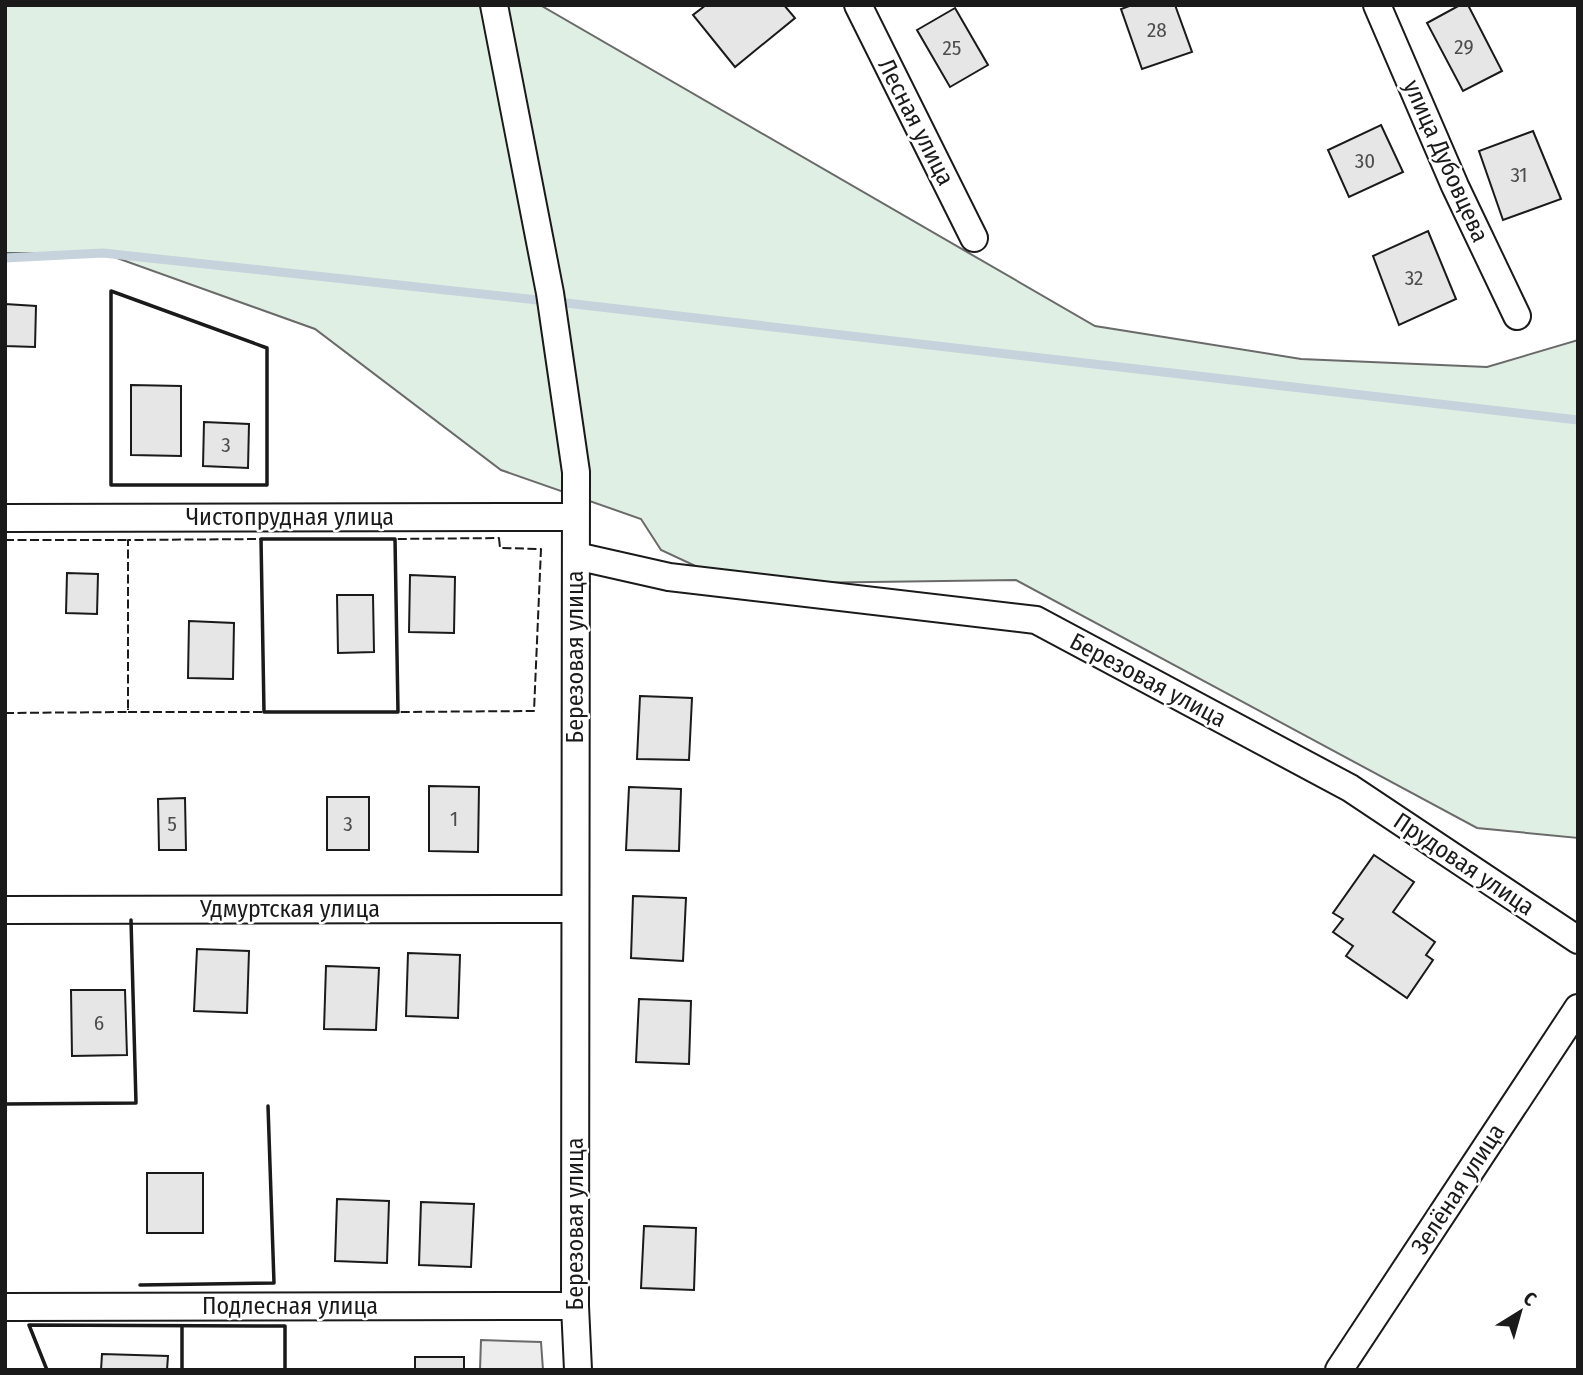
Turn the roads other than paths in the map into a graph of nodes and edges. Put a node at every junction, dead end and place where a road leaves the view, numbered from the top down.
1 (494, 5) edge
2 (858, 5) edge
3 (1377, 5) edge
4 (975, 239) dead end
5 (1517, 316) dead end
6 (575, 517) junction
7 (5, 518) edge
8 (576, 556) junction
9 (1350, 788) joint
10 (574, 909) junction
11 (5, 910) edge
12 (1578, 940) edge
13 (1578, 1008) edge
14 (575, 1306) junction
15 (5, 1307) edge
16 (578, 1370) edge
17 (1339, 1370) edge

1 - 6 street
2 - 4 street, Лесная улица
3 - 5 street, улица Дубовцева
6 - 7 street, Чистопрудная улица
6 - 8 street
8 - 9 street, Березовая улица
8 - 10 street, Березовая улица
9 - 12 street, Прудовая улица
10 - 11 street, Удмуртская улица
10 - 14 street, Березовая улица
13 - 17 street, Зелёная улица
14 - 15 street, Подлесная улица
14 - 16 street, Березовая улица

